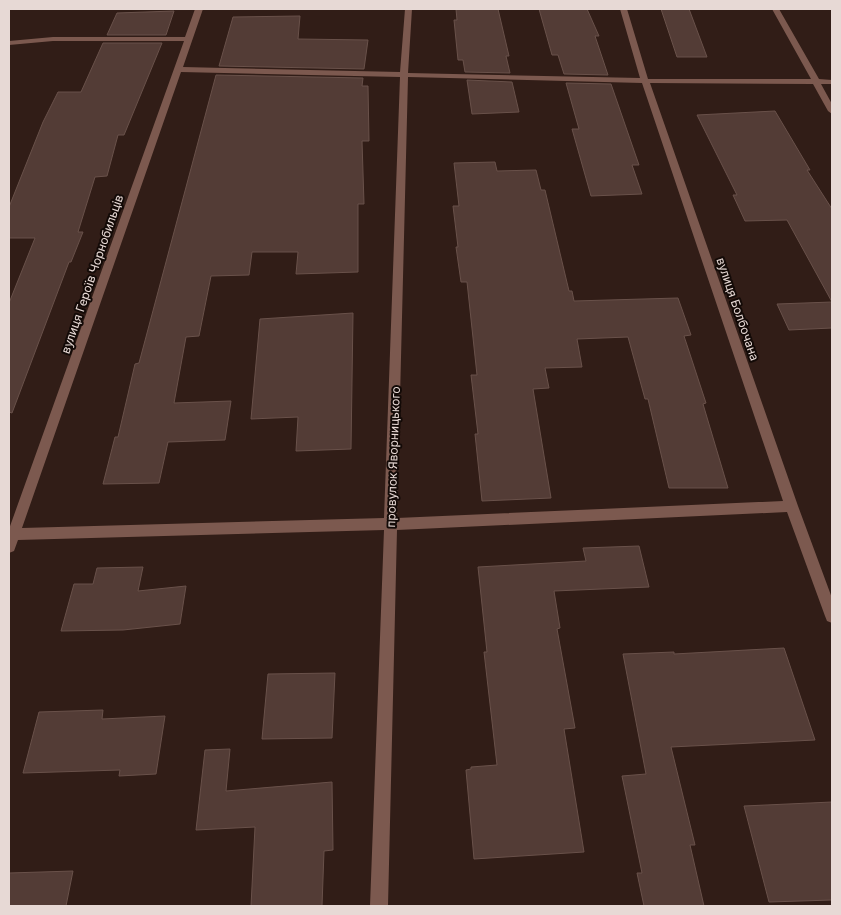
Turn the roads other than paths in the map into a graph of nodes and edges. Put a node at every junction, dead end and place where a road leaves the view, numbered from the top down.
1 (199, 9) edge
2 (409, 9) edge
3 (624, 9) edge
4 (776, 9) edge
5 (188, 39) junction
6 (9, 43) edge
7 (177, 69) junction
8 (404, 74) junction
9 (645, 81) junction
10 (816, 81) junction
11 (832, 82) edge
12 (832, 110) edge
13 (791, 506) junction
14 (391, 524) junction
15 (13, 534) junction
16 (9, 548) edge
17 (832, 616) edge
18 (380, 906) edge

1 - 5 street, вулиця Героїв Чорнобильців
2 - 8 street, провулок Яворницького
3 - 9 street, вулиця Болбочана
4 - 10 street
5 - 6 street
5 - 7 street, вулиця Героїв Чорнобильців
7 - 8 street
7 - 15 street, вулиця Героїв Чорнобильців
8 - 9 street
8 - 14 street, провулок Яворницького
9 - 10 street
9 - 13 street, вулиця Болбочана
10 - 11 street
10 - 12 street
13 - 14 street
13 - 17 street, вулиця Болбочана
14 - 15 street
14 - 18 street, провулок Яворницького
15 - 16 street, вулиця Героїв Чорнобильців

